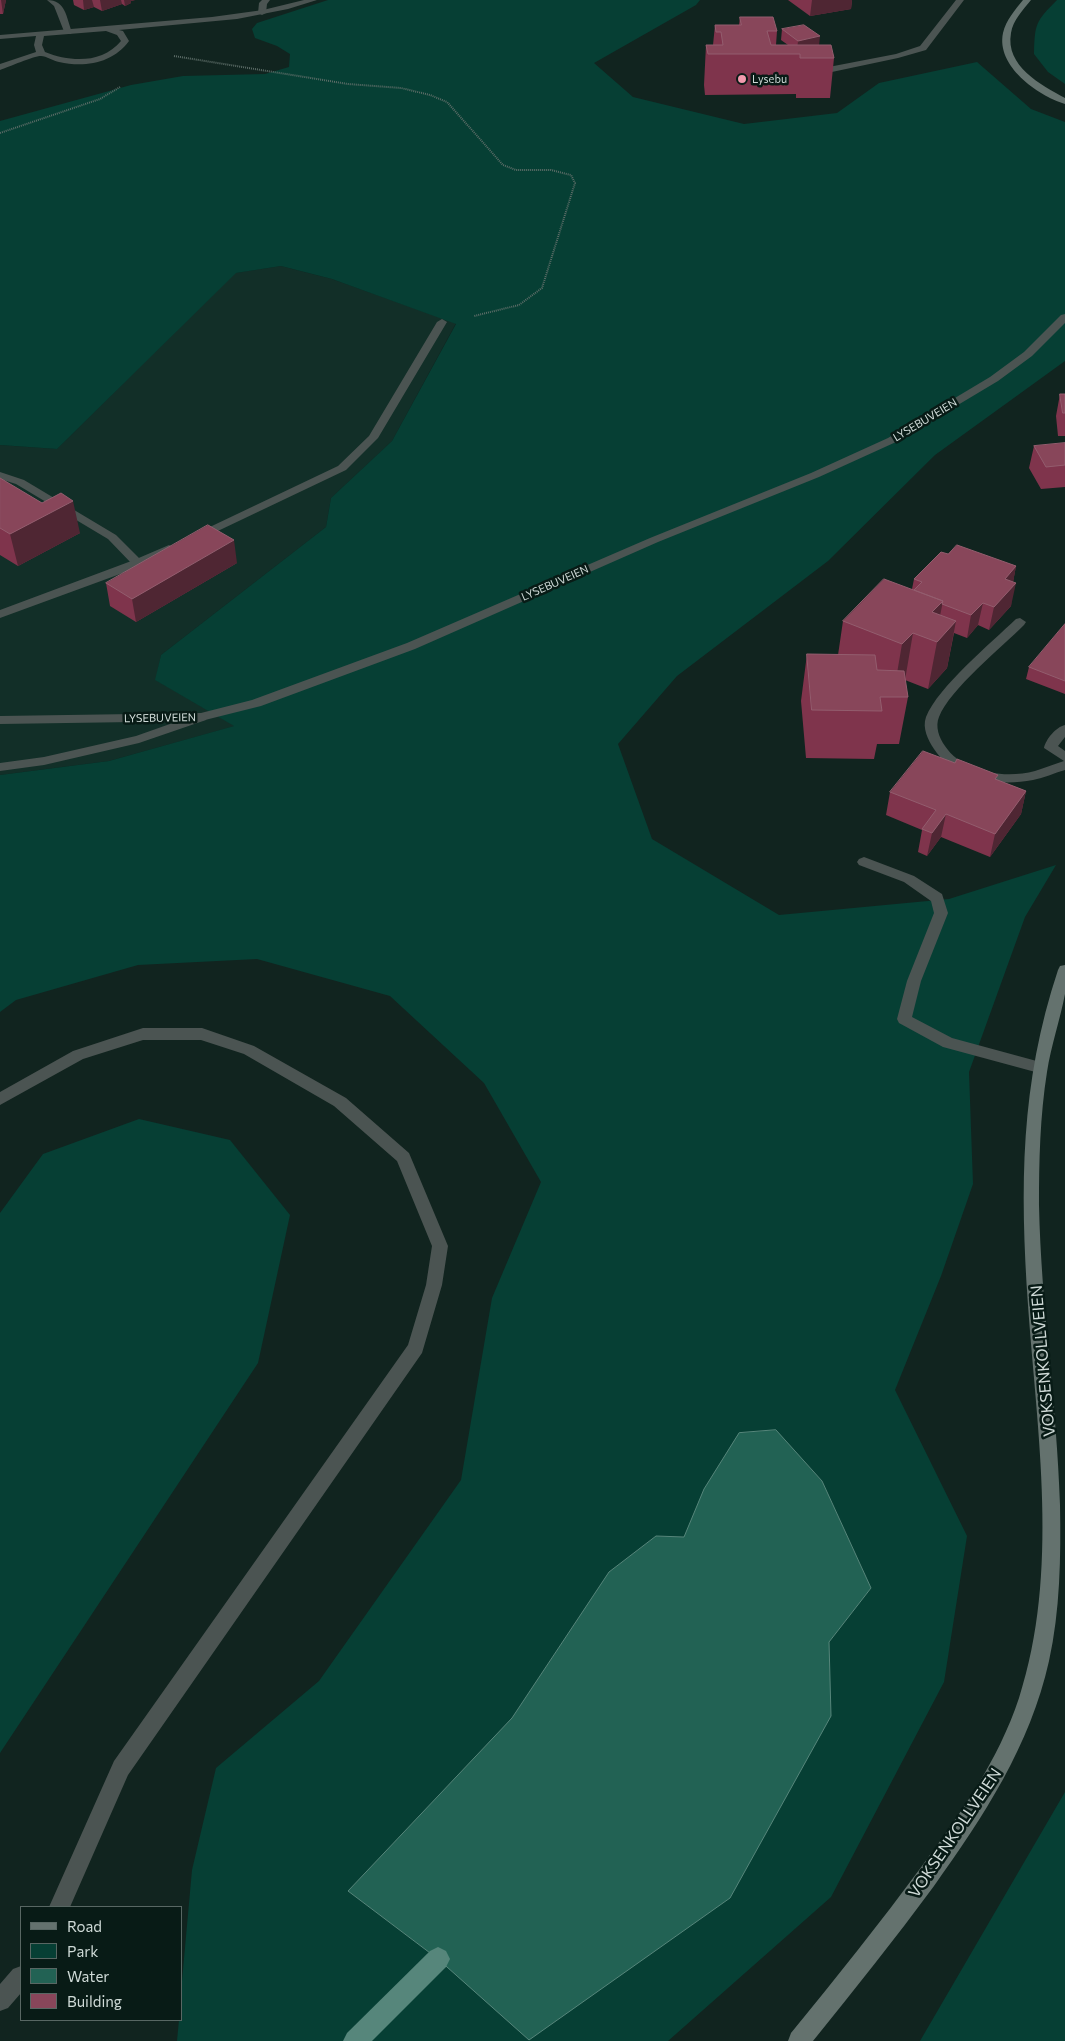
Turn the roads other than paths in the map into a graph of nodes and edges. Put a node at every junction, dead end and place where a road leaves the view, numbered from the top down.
1 (50, 0) edge
2 (266, 0) edge
3 (313, 0) edge
4 (960, 0) edge
5 (1026, 0) edge
6 (262, 13) junction
7 (107, 28) junction
8 (68, 32) junction
9 (40, 35) junction
10 (0, 37) edge
11 (41, 53) junction
12 (0, 67) edge
13 (801, 75) edge
14 (1065, 100) edge
15 (1065, 318) edge
16 (442, 322) road end
17 (0, 474) edge
18 (138, 563) junction
19 (0, 614) edge
20 (1020, 622) dead end
21 (201, 717) junction
22 (0, 720) edge
23 (1065, 729) edge
24 (1065, 757) edge
25 (1065, 765) edge
26 (0, 766) edge
27 (864, 862) dead end
28 (1065, 970) edge
29 (1039, 1067) junction
30 (0, 1099) edge
31 (59, 1906) edge
32 (20, 1978) edge
33 (0, 2000) edge
34 (799, 2041) edge

1 - 8 street
2 - 6 street
3 - 6 street
4 - 13 street
5 - 14 street
6 - 7 street
7 - 8 street
7 - 11 street
8 - 9 street
9 - 10 street
9 - 11 street
11 - 12 street
15 - 21 street, LYSEBUVEIEN
16 - 18 street
17 - 18 street
18 - 19 street
20 - 25 street
21 - 22 street, LYSEBUVEIEN
21 - 26 street
23 - 24 street
27 - 29 street
28 - 29 street, VOKSENKOLLVEIEN
29 - 34 street, VOKSENKOLLVEIEN
30 - 31 street
32 - 33 street

